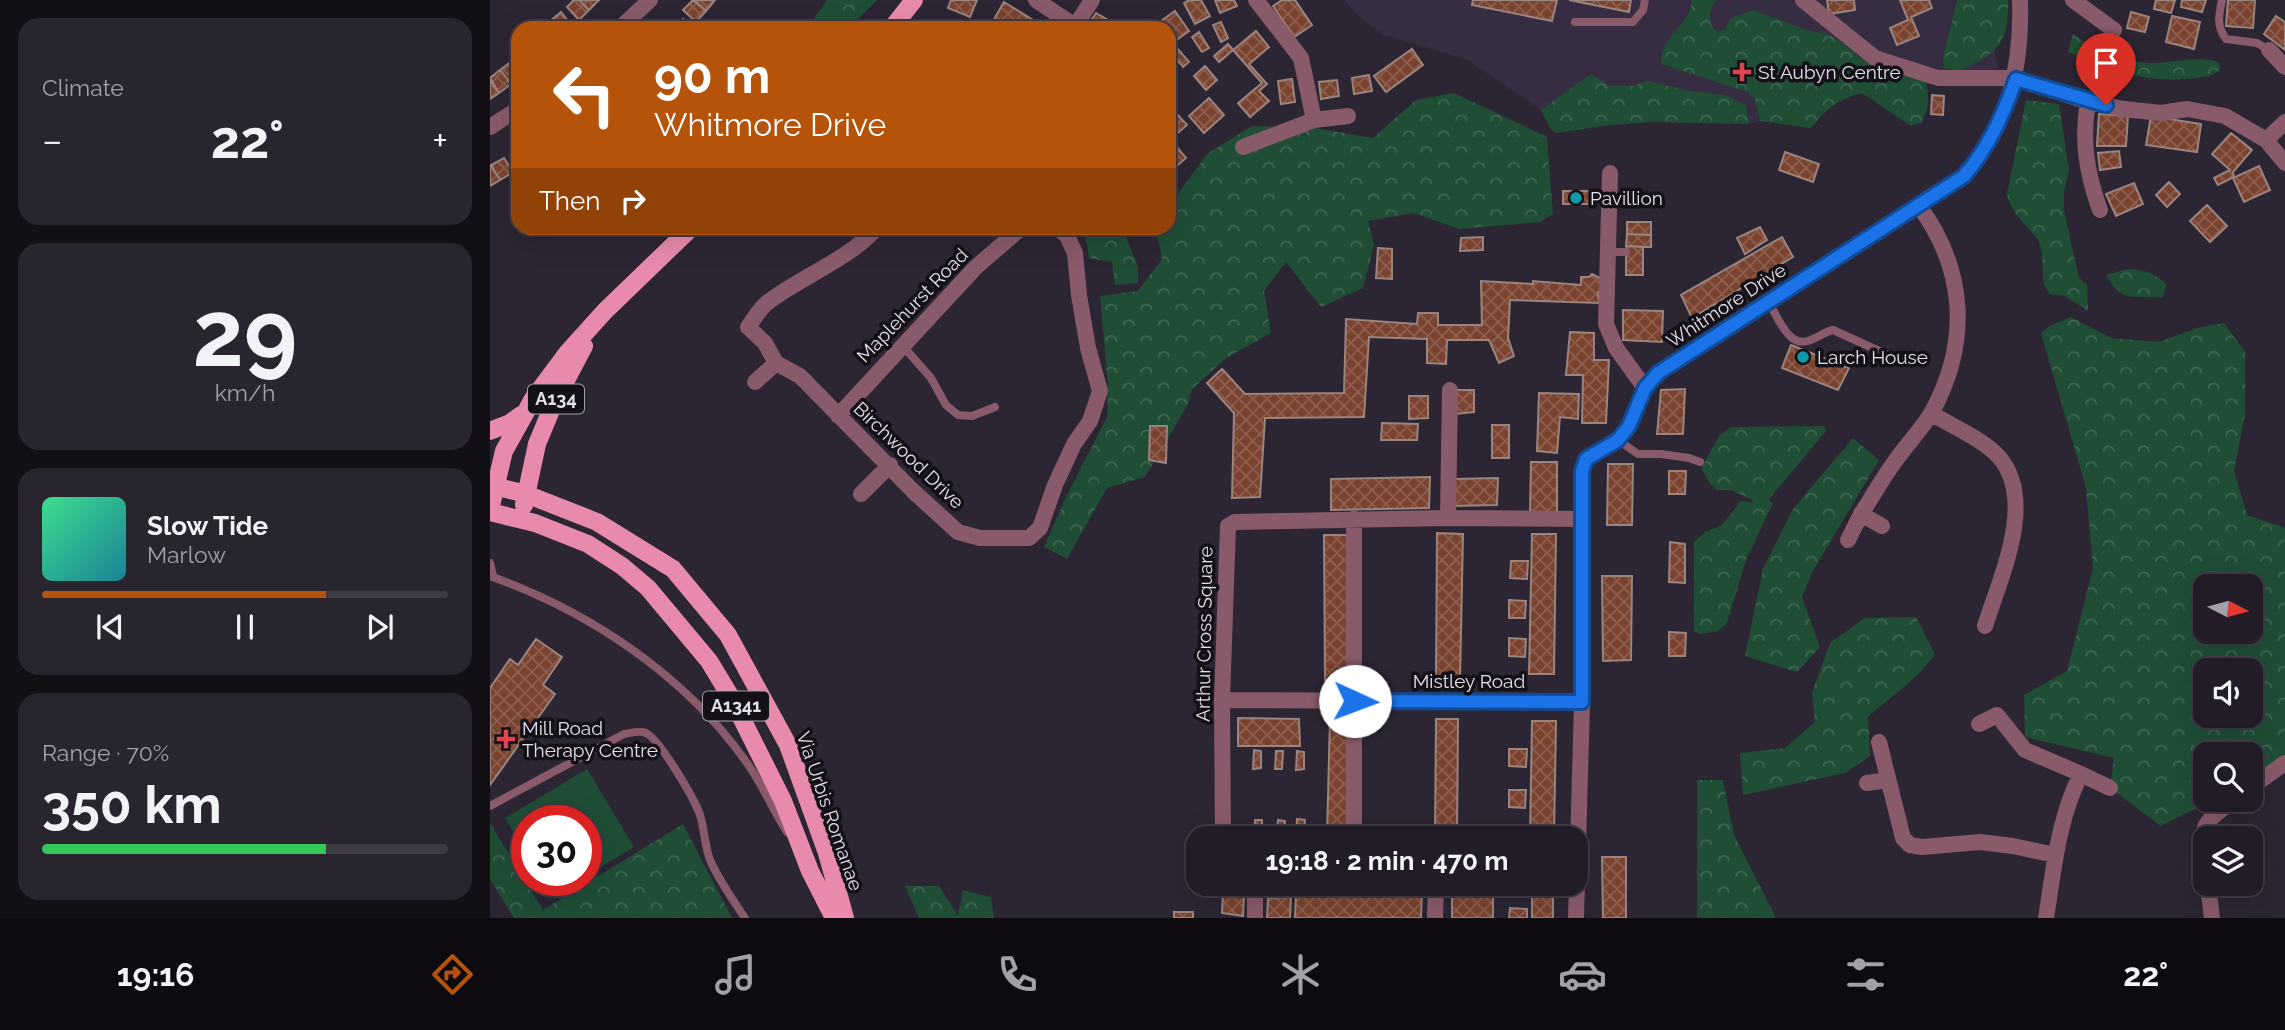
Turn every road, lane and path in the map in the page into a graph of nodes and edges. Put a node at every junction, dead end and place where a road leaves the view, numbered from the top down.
1 (650, 0) edge
2 (914, 0) edge
3 (1036, 0) edge
4 (1092, 0) edge
5 (1256, 0) edge
6 (1645, 0) edge
7 (1803, 0) edge
8 (2020, 0) edge
9 (2073, 0) edge
10 (2222, 0) edge
11 (628, 21) edge
12 (898, 21) edge
13 (1066, 21) edge
14 (1078, 21) edge
15 (1575, 22) dead end
16 (2114, 30) dead end
17 (2269, 50) joint
18 (2285, 67) edge
19 (2016, 79) junction
20 (2088, 102) junction
21 (511, 114) edge
22 (1348, 117) dead end
23 (1314, 120) junction
24 (2285, 122) edge
25 (490, 127) edge
26 (2266, 139) junction
27 (1244, 147) dead end
28 (2285, 163) edge
29 (1609, 173) dead end
30 (1919, 206) junction
31 (2100, 210) dead end
32 (684, 235) edge
33 (870, 235) edge
34 (1013, 235) edge
35 (1066, 235) edge
36 (1608, 252) junction
37 (1626, 252) dead end
38 (1769, 303) junction
39 (605, 311) junction
40 (902, 345) junction
41 (1888, 355) dead end
42 (776, 363) junction
43 (755, 382) dead end
44 (1645, 388) junction
45 (1450, 390) dead end
46 (995, 407) dead end
47 (524, 413) junction
48 (1931, 413) junction
49 (838, 415) junction
50 (490, 431) edge
51 (1618, 440) junction
52 (1700, 462) dead end
53 (890, 465) junction
54 (493, 485) edge
55 (526, 494) junction
56 (861, 494) dead end
57 (490, 511) edge
58 (1861, 514) junction
59 (1448, 517) junction
60 (521, 519) junction
61 (1354, 519) junction
62 (1583, 519) junction
63 (1882, 526) dead end
64 (1848, 540) dead end
65 (490, 563) edge
66 (491, 576) edge
67 (1985, 626) dead end
68 (1222, 700) junction
69 (1355, 701) junction
70 (1582, 702) junction
71 (1979, 724) dead end
72 (1879, 743) dead end
73 (2285, 763) edge
74 (2081, 774) junction
75 (2263, 779) edge
76 (1888, 780) junction
77 (1867, 783) dead end
78 (2110, 788) dead end
79 (490, 806) edge
80 (2220, 812) edge
81 (1223, 826) edge
82 (1354, 826) edge
83 (1579, 826) edge
84 (2204, 826) edge
85 (2055, 855) junction
86 (810, 871) junction
87 (1255, 896) edge
88 (1436, 896) edge
89 (1577, 896) edge
90 (2209, 896) edge
91 (746, 918) edge
92 (834, 918) edge
93 (845, 918) edge
94 (1255, 918) edge
95 (1435, 918) edge
96 (1576, 918) edge
97 (2046, 918) edge
98 (2212, 918) edge

1 - 11 street
2 - 12 main road
3 - 13 street
4 - 14 street
5 - 23 street
6 - 15 lane
7 - 19 street
8 - 19 street, Whitmore Drive
9 - 16 street
10 - 17 lane
17 - 18 street
19 - 20 street
19 - 30 street, Whitmore Drive
20 - 26 street
20 - 31 street
21 - 25 street
22 - 23 street
23 - 27 street
24 - 26 street
26 - 28 street
29 - 36 street
30 - 38 street, Whitmore Drive
30 - 48 street
32 - 39 main road, A134
33 - 42 street, Birchwood Drive
34 - 40 street, Maplehurst Road
35 - 53 street, Birchwood Drive
36 - 37 lane
36 - 44 street
38 - 41 lane
38 - 44 street, Whitmore Drive
39 - 47 main road, A134
39 - 55 main road, A134
40 - 46 lane
40 - 49 street, Maplehurst Road
42 - 43 street
42 - 49 street, Birchwood Drive
44 - 51 street, Whitmore Drive
45 - 59 street
47 - 50 main road, A134
47 - 54 main road, A134
48 - 58 street
48 - 67 street
49 - 53 street, Birchwood Drive
51 - 52 lane
51 - 62 street, Whitmore Drive
53 - 56 street
54 - 55 main road, Via Urbis Romanae / A1341
54 - 57 main road, A134
55 - 60 main road, A134
55 - 93 main road, Via Urbis Romanae / A1341
57 - 60 main road, Via Urbis Romanae / A1341
58 - 63 street
58 - 64 street
59 - 61 street, Arthur Cross Square
59 - 62 street, Arthur Cross Square
60 - 86 main road, Via Urbis Romanae / A1341
61 - 68 street, Arthur Cross Square
61 - 69 street
62 - 70 street, Whitmore Drive
65 - 66 lane
66 - 86 lane
68 - 69 street, Mistley Road
68 - 81 street, Arthur Cross Square
69 - 70 street, Mistley Road
69 - 82 street
70 - 83 street, Whitmore Drive
71 - 74 street
72 - 76 street
73 - 75 street
74 - 78 street
74 - 85 street
76 - 77 street
76 - 85 street
79 - 91 lane
80 - 84 street
85 - 97 street
86 - 92 main road, Via Urbis Romanae / A1341
87 - 94 street
88 - 95 street
89 - 96 street, Whitmore Drive
90 - 98 street

